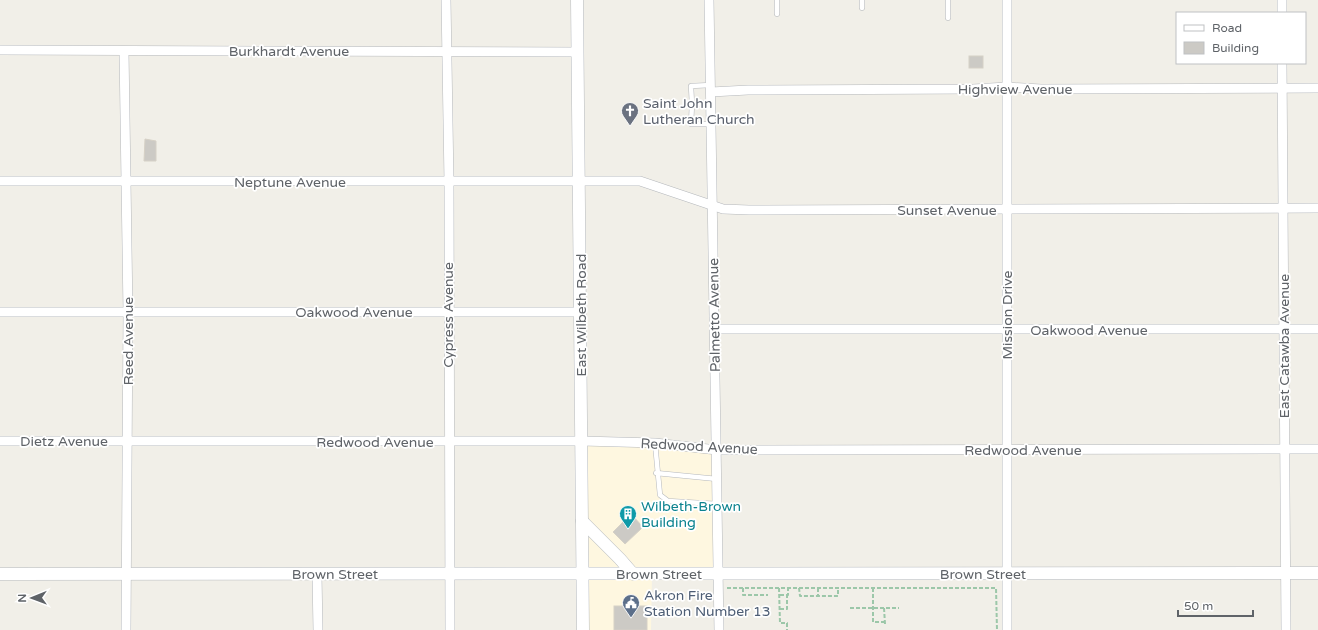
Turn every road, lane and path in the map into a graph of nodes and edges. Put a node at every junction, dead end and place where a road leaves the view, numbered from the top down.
1 (446, 0) edge
2 (577, 0) edge
3 (710, 0) edge
4 (777, 0) edge
5 (862, 0) edge
6 (948, 0) edge
7 (1007, 0) edge
8 (1282, 0) edge
9 (862, 8) dead end
10 (1282, 12) edge
11 (777, 14) dead end
12 (948, 18) dead end
13 (0, 50) edge
14 (124, 51) junction
15 (578, 52) junction
16 (446, 53) junction
17 (1282, 64) edge
18 (1007, 87) junction
19 (711, 88) junction
20 (1283, 88) junction
21 (1318, 88) edge
22 (711, 103) junction
23 (692, 104) junction
24 (711, 124) junction
25 (0, 181) edge
26 (125, 181) junction
27 (449, 182) junction
28 (580, 182) junction
29 (712, 206) junction
30 (1283, 208) junction
31 (1318, 208) edge
32 (1007, 210) junction
33 (0, 312) edge
34 (128, 312) junction
35 (448, 312) junction
36 (581, 312) junction
37 (715, 329) junction
38 (1284, 329) junction
39 (1318, 329) edge
40 (1007, 330) junction
41 (128, 441) junction
42 (582, 441) junction
43 (0, 442) edge
44 (449, 442) junction
45 (655, 443) junction
46 (1284, 449) junction
47 (1318, 449) edge
48 (717, 450) junction
49 (1007, 450) junction
50 (656, 473) junction
51 (717, 479) junction
52 (718, 504) junction
53 (582, 521) junction
54 (1285, 573) junction
55 (1318, 573) edge
56 (0, 574) edge
57 (450, 574) junction
58 (582, 574) junction
59 (633, 574) junction
60 (719, 574) junction
61 (1007, 574) junction
62 (127, 575) junction
63 (317, 575) junction
64 (743, 588) junction
65 (779, 588) junction
66 (788, 588) junction
67 (799, 588) junction
68 (818, 588) junction
69 (838, 588) junction
70 (873, 588) junction
71 (727, 595) dead end
72 (768, 595) dead end
73 (779, 595) junction
74 (787, 595) junction
75 (818, 596) junction
76 (850, 608) dead end
77 (873, 608) junction
78 (884, 608) junction
79 (899, 608) dead end
80 (780, 609) junction
81 (126, 630) edge
82 (318, 630) edge
83 (450, 630) edge
84 (583, 630) edge
85 (719, 630) edge
86 (787, 630) edge
87 (997, 630) edge
88 (1007, 630) edge
89 (1286, 630) edge

1 - 16 street, Cypress Avenue
2 - 15 main road, East Wilbeth Road
3 - 19 street, Palmetto Avenue
4 - 11 lane
5 - 9 lane
6 - 12 lane
7 - 18 street, Mission Drive
8 - 10 street
13 - 14 street, Burkhardt Avenue
14 - 16 street, Burkhardt Avenue
14 - 26 street, Reed Avenue
15 - 16 street, Burkhardt Avenue
15 - 28 main road, East Wilbeth Road
16 - 27 street, Cypress Avenue
17 - 20 street, East Catawba Avenue
18 - 19 street, Highview Avenue
18 - 20 street, Highview Avenue
18 - 32 street, Mission Drive
19 - 22 street, Palmetto Avenue
19 - 23 lane
20 - 21 street, Highview Avenue
20 - 30 street, East Catawba Avenue
22 - 23 lane
22 - 24 street, Palmetto Avenue
23 - 24 lane
24 - 29 street, Palmetto Avenue
25 - 26 street, Neptune Avenue
26 - 27 street, Neptune Avenue
26 - 34 street, Reed Avenue
27 - 28 street, Neptune Avenue
27 - 35 street, Cypress Avenue
28 - 29 street, Sunset Avenue
28 - 36 main road, East Wilbeth Road
29 - 32 street, Sunset Avenue
29 - 37 street, Palmetto Avenue
30 - 31 street, Sunset Avenue
30 - 32 street, Sunset Avenue
30 - 38 street, East Catawba Avenue
32 - 40 street, Mission Drive
33 - 34 street, Oakwood Avenue
34 - 35 street, Oakwood Avenue
34 - 41 street, Reed Avenue
35 - 36 street, Oakwood Avenue
35 - 44 street, Cypress Avenue
36 - 42 main road, East Wilbeth Road
37 - 40 street, Oakwood Avenue
37 - 48 street, Palmetto Avenue
38 - 39 street, Oakwood Avenue
38 - 40 street, Oakwood Avenue
38 - 46 street, East Catawba Avenue
40 - 49 street, Mission Drive
41 - 43 street, Dietz Avenue
41 - 44 street, Redwood Avenue
41 - 62 street, Reed Avenue
42 - 44 street, Redwood Avenue
42 - 45 street, Redwood Avenue
42 - 53 main road, East Wilbeth Road
44 - 57 street, Cypress Avenue
45 - 48 street, Redwood Avenue
45 - 50 lane
46 - 47 street, Redwood Avenue
46 - 49 street, Redwood Avenue
46 - 54 street, East Catawba Avenue
48 - 49 street, Redwood Avenue
48 - 51 street, Palmetto Avenue
49 - 61 street, Mission Drive
50 - 51 lane
50 - 52 lane
51 - 52 street, Palmetto Avenue
52 - 60 street, Palmetto Avenue
53 - 58 main road, East Wilbeth Road
53 - 59 main road
54 - 55 main road, Brown Street
54 - 61 main road, Brown Street
54 - 89 street, East Catawba Avenue
56 - 62 main road, Brown Street
57 - 58 main road, Brown Street
57 - 63 main road, Brown Street
57 - 83 street, Cypress Avenue
58 - 59 main road, Brown Street
58 - 84 main road, East Wilbeth Road
59 - 60 main road, Brown Street
60 - 61 main road, Brown Street
60 - 85 street, Palmetto Avenue
61 - 88 street, Mission Drive
62 - 63 main road, Brown Street
62 - 81 street, Reed Avenue
63 - 82 street
64 - 65 path
64 - 71 path
64 - 72 path
65 - 66 path
65 - 73 path
66 - 67 path
66 - 74 path
67 - 68 path
67 - 75 path
68 - 69 path
68 - 75 path
69 - 70 path
69 - 75 path
70 - 77 path
70 - 87 path
73 - 74 path
73 - 80 path
74 - 80 path
76 - 77 path
77 - 78 path
77 - 78 path
78 - 79 path
80 - 86 path

